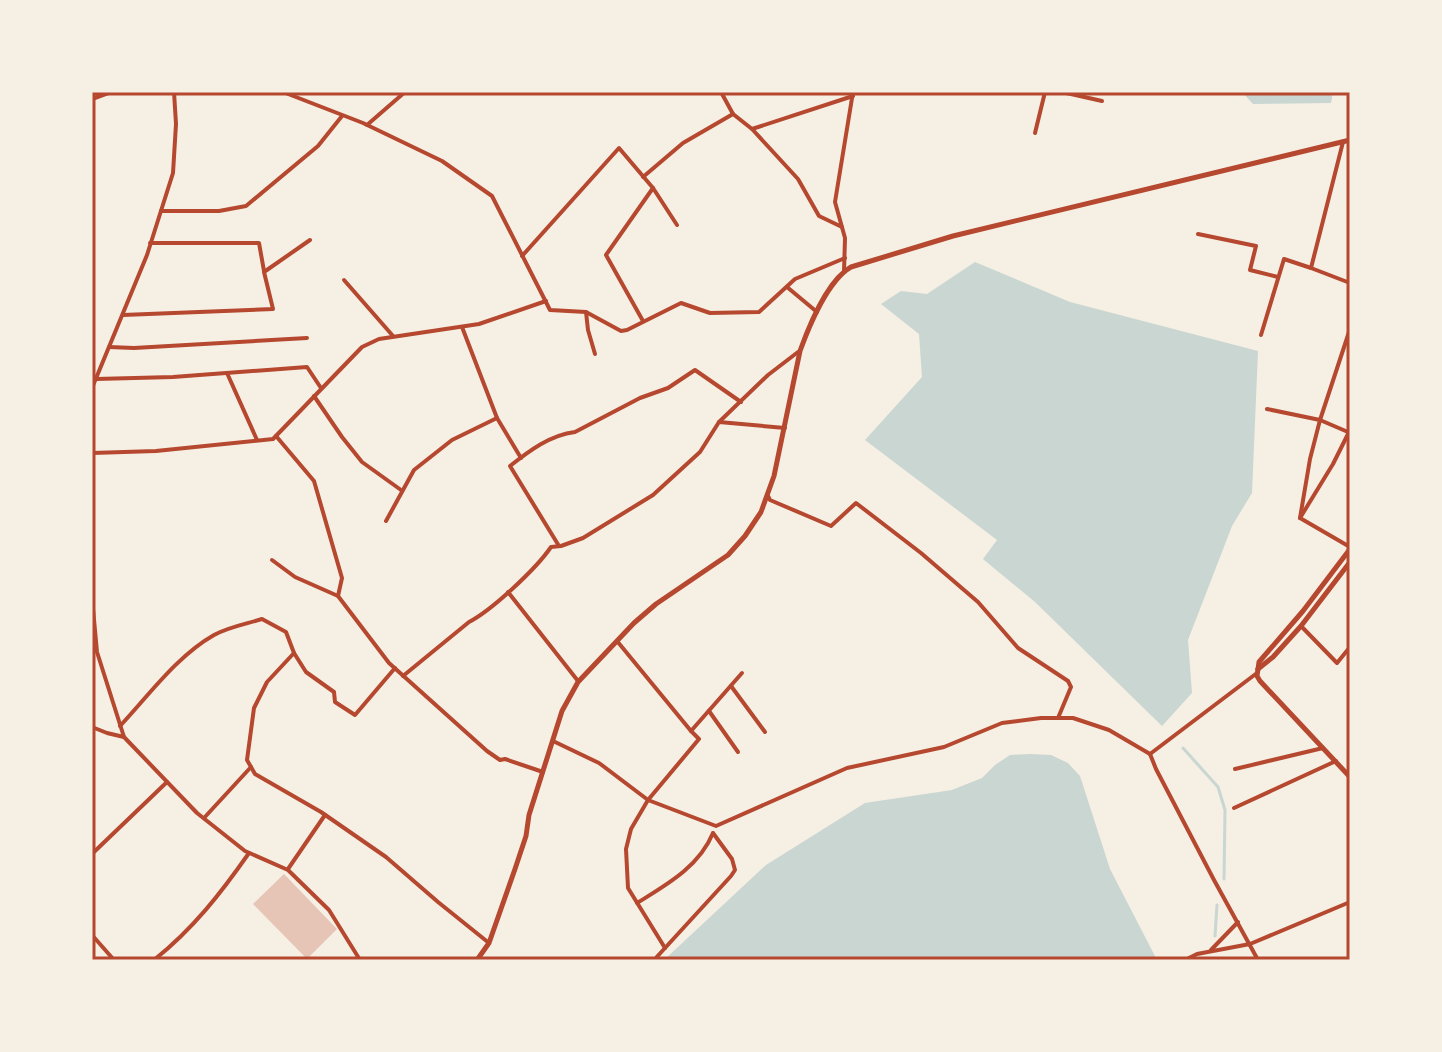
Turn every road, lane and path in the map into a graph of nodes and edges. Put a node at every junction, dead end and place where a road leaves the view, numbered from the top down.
1 (111, 92) edge
2 (174, 92) edge
3 (283, 92) edge
4 (721, 92) edge
5 (1045, 92) edge
6 (1062, 92) edge
7 (401, 93) edge
8 (853, 94) edge
9 (92, 99) edge
10 (1102, 101) dead end
11 (733, 114) junction
12 (343, 115) junction
13 (367, 125) junction
14 (752, 129) junction
15 (1035, 133) dead end
16 (1347, 141) edge
17 (643, 177) junction
18 (653, 188) junction
19 (161, 211) junction
20 (677, 225) dead end
21 (842, 227) junction
22 (1198, 234) dead end
23 (310, 240) dead end
24 (150, 243) junction
25 (522, 256) junction
26 (845, 258) junction
27 (1311, 268) junction
28 (264, 272) junction
29 (844, 272) junction
30 (1278, 277) junction
31 (344, 280) dead end
32 (1350, 283) edge
33 (787, 287) junction
34 (546, 301) junction
35 (586, 312) junction
36 (817, 312) junction
37 (123, 315) junction
38 (643, 321) junction
39 (462, 327) junction
40 (1350, 329) edge
41 (1261, 335) dead end
42 (393, 336) junction
43 (307, 338) dead end
44 (109, 347) junction
45 (800, 351) junction
46 (595, 354) dead end
47 (227, 373) junction
48 (96, 379) junction
49 (92, 388) edge
50 (321, 388) junction
51 (314, 396) junction
52 (741, 402) junction
53 (1267, 409) dead end
54 (497, 418) junction
55 (1320, 420) junction
56 (719, 422) junction
57 (785, 428) junction
58 (1349, 431) edge
59 (276, 436) junction
60 (257, 441) junction
61 (92, 453) edge
62 (521, 458) junction
63 (401, 490) junction
64 (768, 496) junction
65 (1300, 518) junction
66 (386, 521) dead end
67 (559, 546) junction
68 (1350, 548) edge
69 (272, 560) dead end
70 (1350, 562) edge
71 (508, 592) junction
72 (338, 596) junction
73 (92, 598) edge
74 (1301, 626) junction
75 (617, 641) junction
76 (1350, 647) edge
77 (294, 653) junction
78 (395, 668) junction
79 (1257, 671) junction
80 (742, 673) dead end
81 (403, 676) junction
82 (578, 682) junction
83 (731, 686) junction
84 (709, 711) junction
85 (1058, 718) junction
86 (120, 726) junction
87 (92, 727) edge
88 (691, 731) junction
89 (765, 732) dead end
90 (124, 737) junction
91 (553, 741) junction
92 (1323, 748) junction
93 (738, 752) dead end
94 (1150, 754) junction
95 (1336, 761) junction
96 (251, 767) junction
97 (1235, 769) dead end
98 (543, 772) junction
99 (1350, 777) edge
100 (167, 782) junction
101 (648, 800) junction
102 (1234, 808) dead end
103 (325, 815) junction
104 (204, 819) junction
105 (716, 826) junction
106 (713, 833) junction
107 (94, 852) dead end
108 (249, 853) junction
109 (288, 870) junction
110 (1350, 902) edge
111 (637, 903) junction
112 (1238, 922) junction
113 (92, 935) edge
114 (489, 943) junction
115 (1250, 944) junction
116 (665, 948) junction
117 (1210, 952) junction
118 (114, 960) edge
119 (154, 960) edge
120 (360, 960) edge
121 (477, 960) edge
122 (654, 960) edge
123 (1185, 960) edge
124 (1258, 960) edge

1 - 9 street
2 - 19 street
3 - 12 street
4 - 11 street
5 - 15 street
6 - 10 street
7 - 13 street
8 - 14 street
8 - 21 street
11 - 14 street
11 - 17 street
12 - 13 street
12 - 19 street
13 - 25 street
14 - 21 street
16 - 27 street
16 - 29 street
17 - 18 street
17 - 25 street
18 - 20 street
18 - 38 street
19 - 24 street
21 - 26 street
22 - 30 street
23 - 28 street
24 - 28 street
24 - 37 street
25 - 34 street
26 - 29 street
26 - 33 street
27 - 30 street
27 - 32 street
28 - 37 street
29 - 36 street
30 - 41 street
31 - 42 street
33 - 36 street
33 - 38 street
34 - 35 street
34 - 39 street
35 - 38 street
35 - 46 street
36 - 45 street
37 - 44 street
39 - 42 street
39 - 54 street
40 - 55 street
42 - 50 street
43 - 44 street
44 - 48 street
45 - 52 street
45 - 57 street
47 - 48 street
47 - 50 street
47 - 60 street
48 - 49 street
50 - 51 street
51 - 59 street
51 - 63 street
52 - 56 street
52 - 62 street
53 - 55 street
54 - 62 street
54 - 63 street
55 - 58 street
55 - 65 street
56 - 57 street
56 - 67 street
57 - 64 street
58 - 65 street
59 - 60 street
59 - 72 street
60 - 61 street
62 - 67 street
63 - 66 street
64 - 75 street
64 - 85 street
65 - 68 street
67 - 71 street
68 - 79 street
69 - 72 street
70 - 74 street
71 - 81 street
71 - 82 street
72 - 78 street
73 - 86 street
74 - 76 street
74 - 79 street
75 - 82 street
75 - 88 street
77 - 78 street
77 - 86 street
77 - 96 street
78 - 81 street
79 - 92 street
79 - 94 street
80 - 83 street
81 - 98 street
82 - 91 street
83 - 84 street
83 - 89 street
84 - 88 street
84 - 93 street
85 - 94 street
85 - 105 street
86 - 90 street
87 - 90 street
88 - 101 street
90 - 100 street
91 - 98 street
91 - 101 street
92 - 95 street
92 - 97 street
94 - 112 street
95 - 99 street
95 - 102 street
96 - 103 street
96 - 104 street
98 - 114 street
100 - 104 street
100 - 107 street
101 - 105 street
101 - 111 street
103 - 109 street
103 - 114 street
104 - 108 street
105 - 106 street
106 - 111 street
106 - 116 street
108 - 109 street
108 - 119 street
109 - 120 street
110 - 115 street
111 - 116 street
112 - 115 street
112 - 117 street
113 - 118 street
114 - 121 street
115 - 117 street
115 - 124 street
116 - 122 street
117 - 123 street

